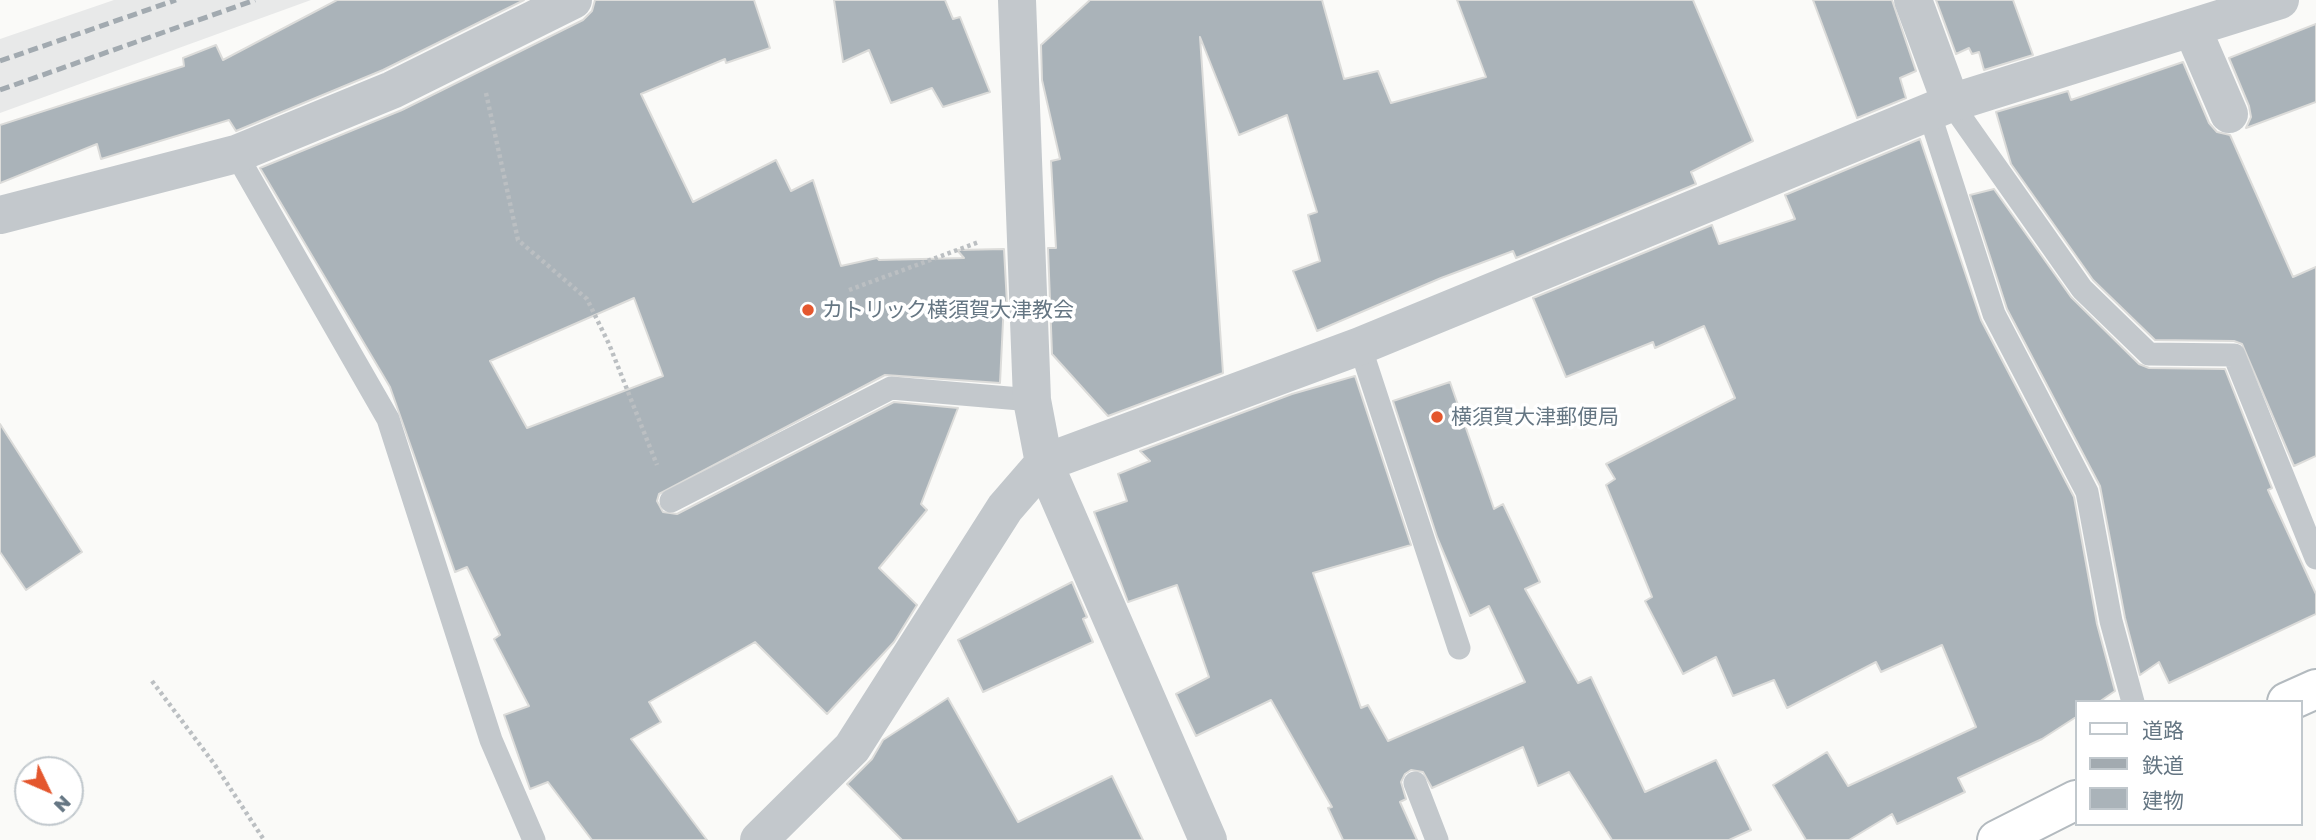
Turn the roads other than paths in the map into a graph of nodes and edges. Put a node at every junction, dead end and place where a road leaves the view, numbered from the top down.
1 (573, 0) edge
2 (1017, 0) edge
3 (1913, 0) edge
4 (2280, 0) edge
5 (2192, 28) junction
6 (1940, 108) junction
7 (2229, 114) dead end
8 (236, 154) junction
9 (0, 215) edge
10 (1360, 346) junction
11 (1032, 400) junction
12 (1044, 463) junction
13 (671, 501) road end
14 (2316, 558) edge
15 (1459, 648) dead end
16 (2316, 689) edge
17 (2132, 700) edge
18 (2291, 700) edge
19 (1415, 783) dead end
20 (2074, 801) edge
21 (766, 838) edge
22 (534, 840) edge
23 (1208, 840) edge
24 (1437, 840) edge
25 (1997, 840) edge

1 - 8 street
2 - 11 street
3 - 6 street
4 - 5 street
5 - 6 street
5 - 7 street
6 - 10 street
6 - 14 lane
6 - 17 lane
8 - 9 street
8 - 22 lane
10 - 12 street
10 - 15 lane
11 - 12 street
11 - 13 lane
12 - 21 street
12 - 23 street
16 - 18 main road
19 - 24 lane
20 - 25 main road

